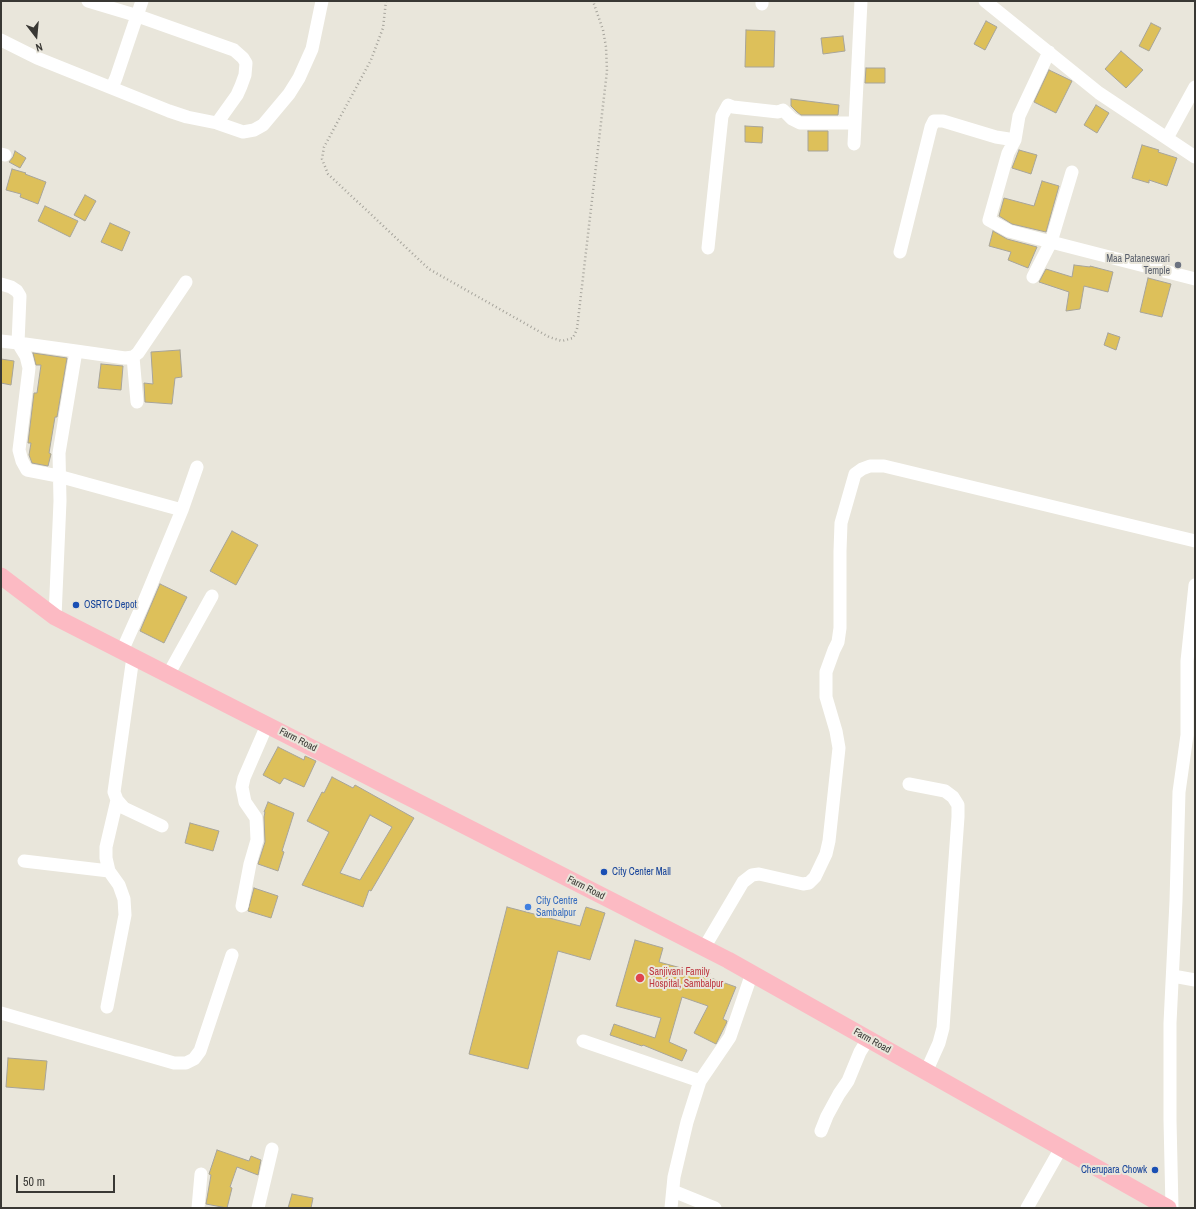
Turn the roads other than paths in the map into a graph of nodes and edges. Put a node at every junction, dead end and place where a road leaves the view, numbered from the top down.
1 (88, 1) edge
2 (142, 1) edge
3 (322, 1) edge
4 (861, 1) edge
5 (985, 1) edge
6 (138, 16) junction
7 (1, 40) edge
8 (1049, 52) junction
9 (112, 87) junction
10 (1195, 87) edge
11 (217, 123) junction
12 (855, 123) junction
13 (1167, 138) junction
14 (1015, 140) junction
15 (854, 144) dead end
16 (1195, 157) edge
17 (1072, 172) dead end
18 (1051, 242) junction
19 (708, 248) dead end
20 (900, 252) dead end
21 (1033, 277) dead end
22 (1195, 279) edge
23 (186, 282) dead end
24 (1, 284) edge
25 (1, 341) edge
26 (18, 343) junction
27 (76, 351) junction
28 (133, 357) junction
29 (137, 402) dead end
30 (197, 467) dead end
31 (58, 476) junction
32 (182, 510) junction
33 (1195, 541) edge
34 (1, 576) edge
35 (1195, 585) edge
36 (212, 596) dead end
37 (55, 616) junction
38 (127, 654) junction
39 (168, 674) junction
40 (267, 725) junction
41 (909, 784) dead end
42 (118, 800) junction
43 (162, 826) dead end
44 (24, 861) dead end
45 (109, 871) junction
46 (242, 906) dead end
47 (704, 948) junction
48 (232, 955) dead end
49 (752, 973) junction
50 (1172, 976) junction
51 (1195, 980) edge
52 (107, 1007) dead end
53 (1, 1013) edge
54 (868, 1039) junction
55 (583, 1041) dead end
56 (926, 1072) junction
57 (700, 1081) junction
58 (822, 1131) dead end
59 (1061, 1148) junction
60 (272, 1149) dead end
61 (202, 1174) dead end
62 (673, 1191) junction
63 (198, 1208) edge
64 (258, 1208) edge
65 (671, 1208) edge
66 (714, 1208) edge
67 (1027, 1208) edge
68 (1168, 1208) edge
69 (1172, 1208) edge

1 - 6 street
2 - 6 street
3 - 11 street
4 - 12 street
5 - 8 street
6 - 9 street
6 - 11 street
7 - 9 street
8 - 13 street
8 - 14 street
9 - 11 street
10 - 13 street
12 - 15 street
12 - 19 street
13 - 16 street
14 - 18 street
14 - 20 street
17 - 18 street
18 - 21 street
18 - 22 street
23 - 28 street
24 - 26 street
25 - 26 street
26 - 27 street
26 - 31 street
27 - 28 street
27 - 31 street
28 - 29 street
30 - 32 street
31 - 32 street
31 - 37 street
32 - 38 street
33 - 47 street
34 - 37 main road, Farm Road
35 - 50 street
36 - 39 street
37 - 38 main road, Farm Road
38 - 39 main road, Farm Road
38 - 42 street
39 - 40 main road, Farm Road
40 - 46 street
40 - 47 main road, Farm Road
41 - 56 street
42 - 43 street
42 - 45 street
44 - 45 street
45 - 52 street
47 - 49 main road, Farm Road
48 - 53 street
49 - 54 main road, Farm Road
49 - 57 street
50 - 51 street
50 - 69 street
54 - 56 main road, Farm Road
54 - 58 street
55 - 57 street
56 - 59 main road, Farm Road
57 - 62 street
59 - 67 street
59 - 68 main road, Farm Road
60 - 64 street
61 - 63 street
62 - 65 street
62 - 66 street

